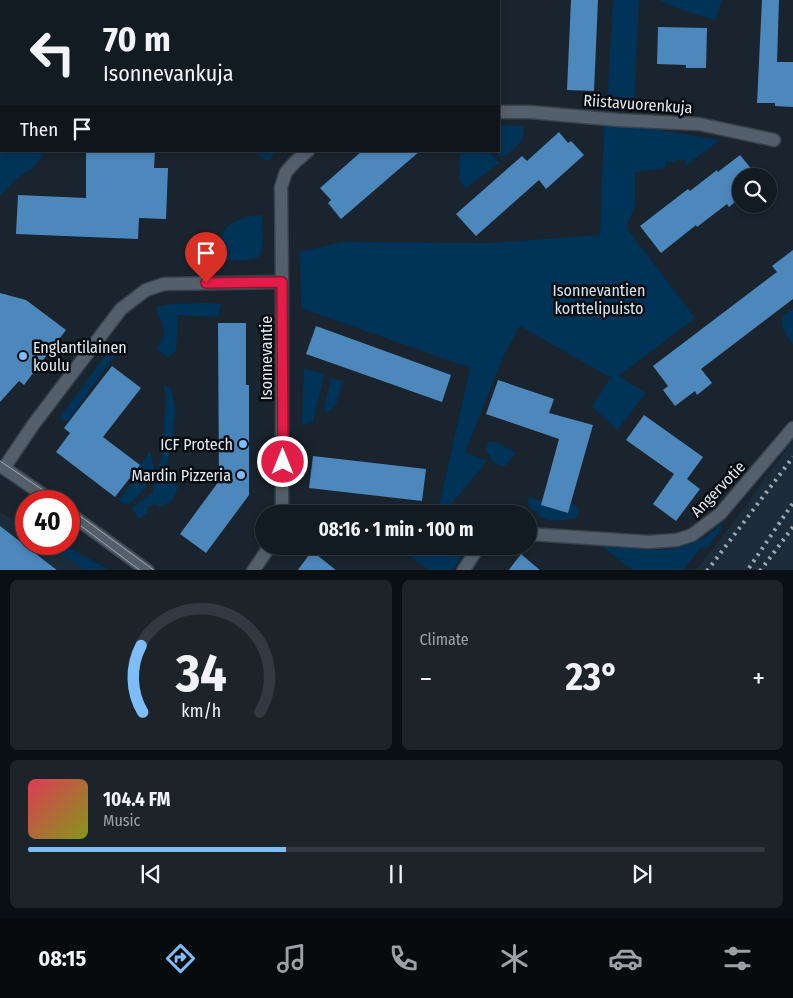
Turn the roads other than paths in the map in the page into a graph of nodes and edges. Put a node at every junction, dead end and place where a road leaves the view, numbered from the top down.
1 (500, 112) edge
2 (774, 140) dead end
3 (307, 152) edge
4 (282, 282) junction
5 (793, 428) edge
6 (1, 466) edge
7 (36, 490) edge
8 (282, 505) edge
9 (80, 521) edge
10 (537, 535) edge
11 (264, 555) edge
12 (473, 555) edge
13 (148, 570) edge
14 (253, 570) edge
15 (463, 570) edge

1 - 2 street, Riistavuorenkuja
3 - 4 street, Isonnevantie
4 - 6 street
4 - 8 street, Isonnevantie
5 - 10 street, Angervotie
6 - 7 street
9 - 13 street
11 - 14 street
12 - 15 street

